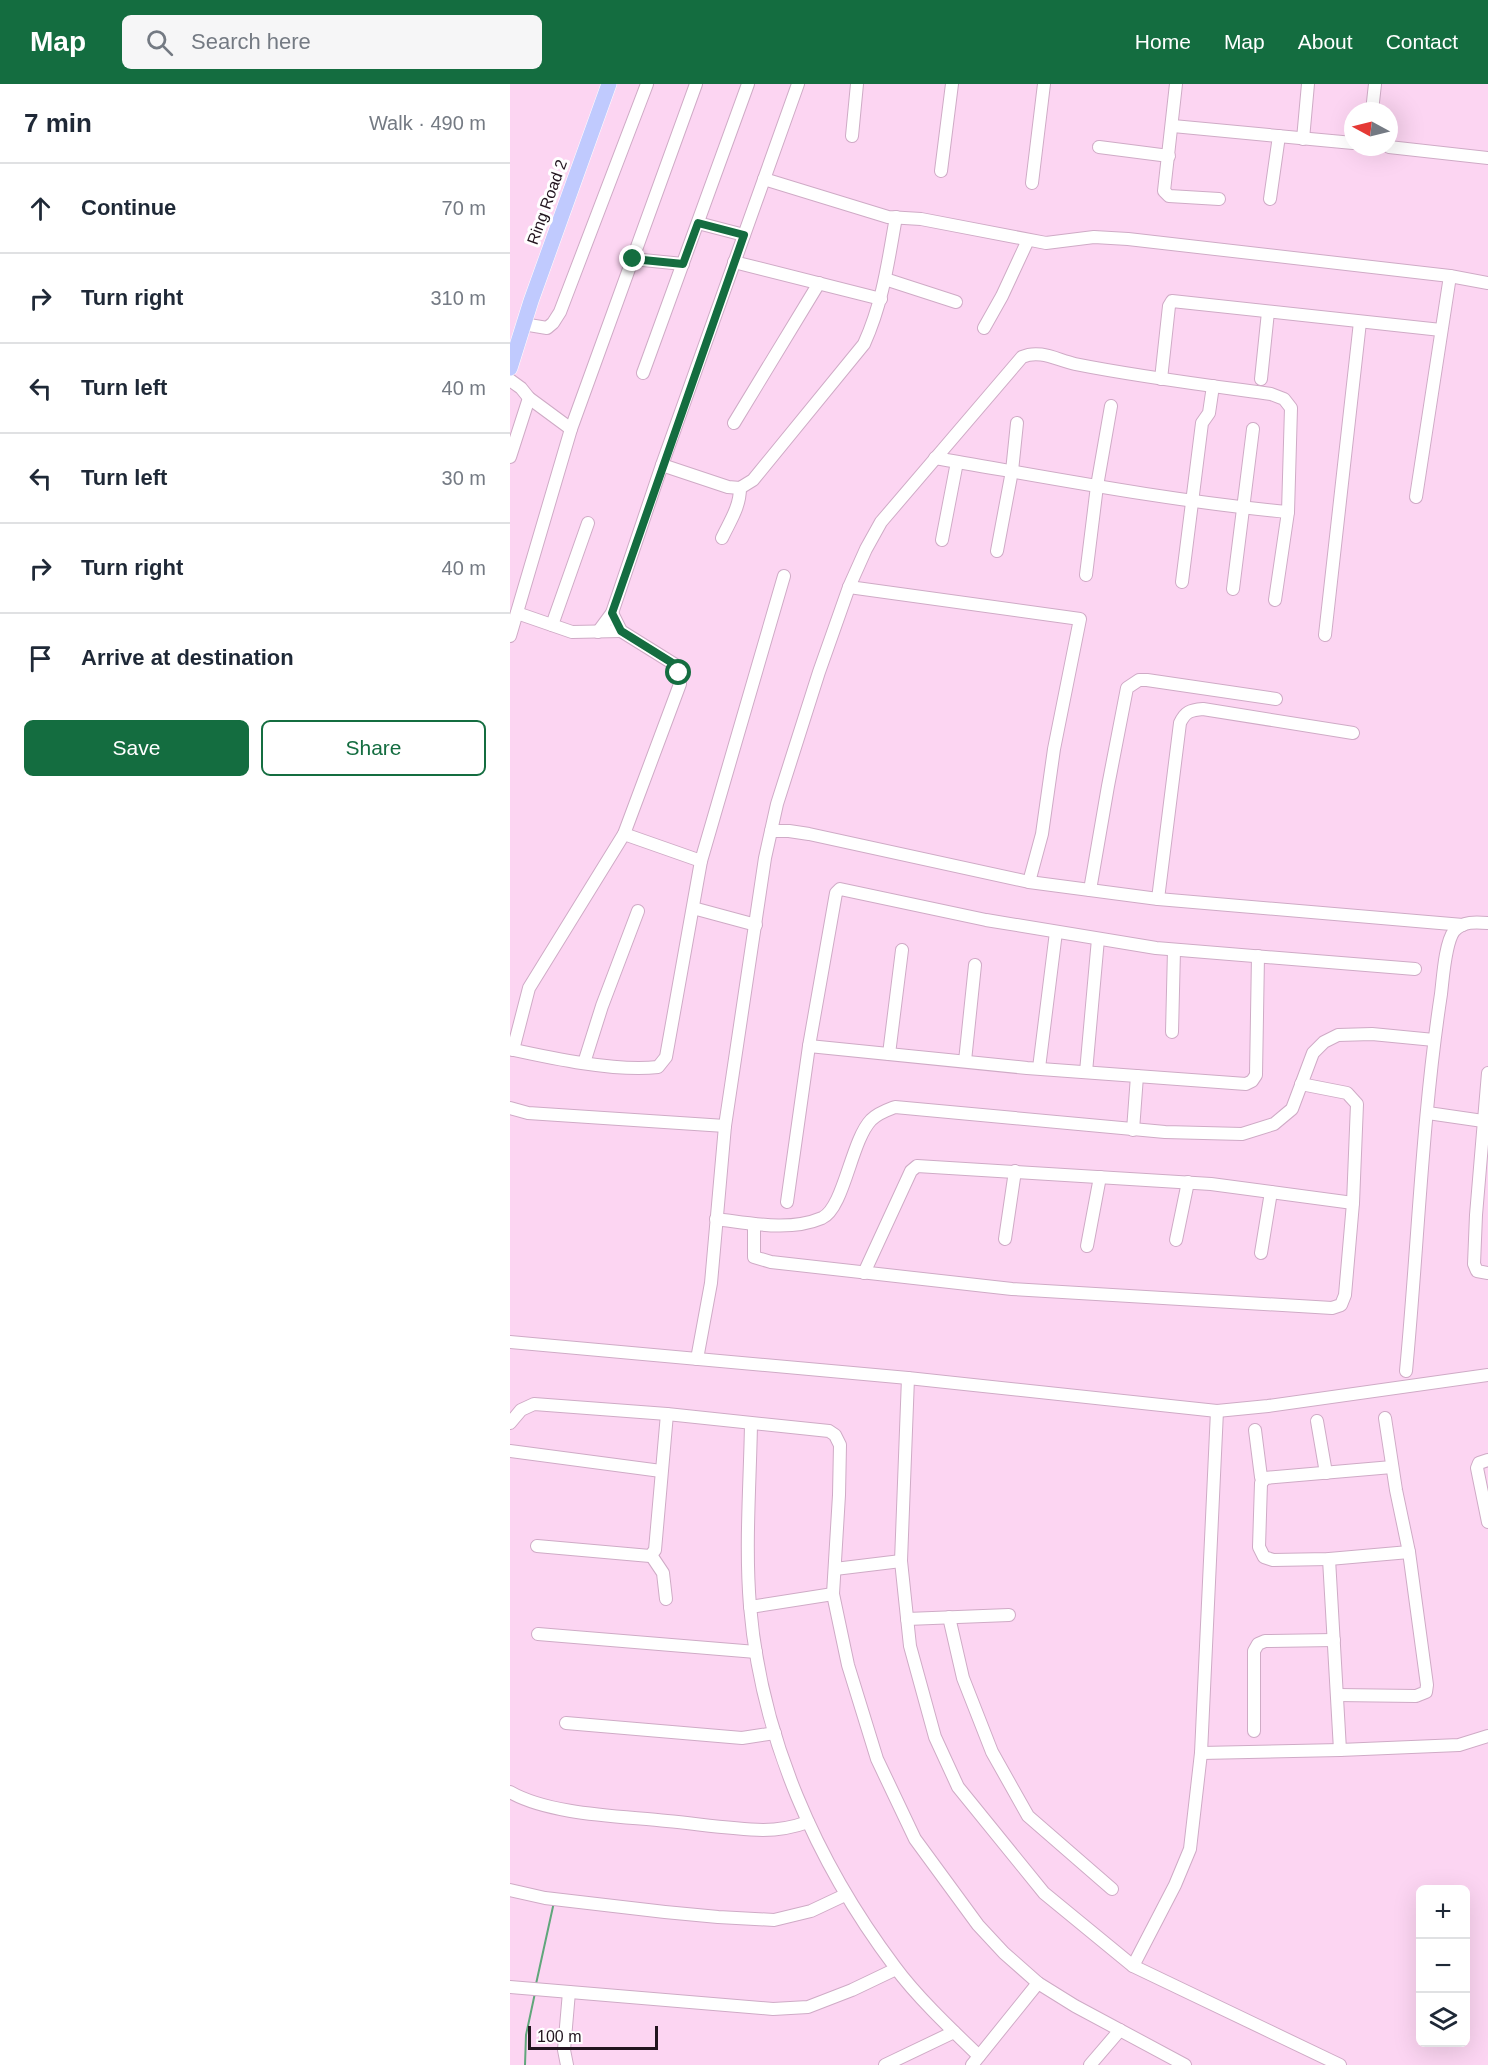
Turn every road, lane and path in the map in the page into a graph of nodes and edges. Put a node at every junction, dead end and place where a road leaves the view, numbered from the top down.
1 (609, 84) edge
2 (647, 84) edge
3 (696, 84) edge
4 (748, 84) edge
5 (798, 84) edge
6 (858, 84) edge
7 (952, 84) edge
8 (1044, 84) edge
9 (1176, 84) edge
10 (1308, 84) edge
11 (1375, 84) edge
12 (1373, 102) edge
13 (1173, 126) junction
14 (852, 136) dead end
15 (1279, 136) junction
16 (1303, 139) junction
17 (1344, 142) edge
18 (1099, 147) dead end
19 (1398, 148) edge
20 (1169, 156) junction
21 (1488, 158) edge
22 (941, 171) dead end
23 (764, 179) junction
24 (1032, 183) dead end
25 (1219, 199) dead end
26 (1270, 199) dead end
27 (896, 217) junction
28 (698, 223) junction
29 (744, 235) junction
30 (1028, 240) junction
31 (633, 259) junction
32 (734, 262) junction
33 (683, 264) junction
34 (1450, 276) junction
35 (885, 279) junction
36 (819, 283) junction
37 (1488, 283) edge
38 (881, 299) junction
39 (956, 302) dead end
40 (1268, 312) junction
41 (1360, 322) junction
42 (523, 324) junction
43 (984, 328) dead end
44 (1441, 330) junction
45 (511, 358) edge
46 (643, 373) dead end
47 (1161, 379) junction
48 (1261, 379) dead end
49 (510, 380) edge
50 (1213, 386) junction
51 (529, 398) junction
52 (1111, 406) dead end
53 (734, 423) dead end
54 (1017, 423) dead end
55 (571, 429) junction
56 (1253, 429) dead end
57 (510, 457) edge
58 (935, 458) junction
59 (957, 462) junction
60 (662, 465) junction
61 (1012, 471) junction
62 (1097, 486) junction
63 (740, 488) junction
64 (1416, 497) dead end
65 (1191, 500) junction
66 (1243, 508) junction
67 (1288, 512) junction
68 (588, 523) dead end
69 (722, 538) dead end
70 (942, 540) dead end
71 (997, 551) dead end
72 (1086, 575) dead end
73 (784, 576) dead end
74 (1182, 582) dead end
75 (849, 587) junction
76 (1233, 589) dead end
77 (1275, 600) dead end
78 (517, 613) junction
79 (612, 613) junction
80 (552, 625) junction
81 (621, 631) junction
82 (598, 632) junction
83 (1325, 635) dead end
84 (510, 636) edge
85 (1276, 699) dead end
86 (1353, 734) dead end
87 (771, 831) junction
88 (624, 834) junction
89 (701, 861) junction
90 (1029, 882) junction
91 (1090, 890) junction
92 (1158, 899) junction
93 (693, 908) junction
94 (638, 910) dead end
95 (1488, 923) edge
96 (756, 925) junction
97 (1463, 925) junction
98 (1056, 932) junction
99 (1098, 939) junction
100 (1174, 950) junction
101 (902, 951) dead end
102 (1258, 956) junction
103 (975, 965) dead end
104 (1415, 969) dead end
105 (1172, 1032) dead end
106 (1434, 1040) junction
107 (809, 1046) junction
108 (511, 1049) edge
109 (889, 1054) junction
110 (965, 1061) junction
111 (584, 1063) junction
112 (1039, 1068) junction
113 (1086, 1072) junction
114 (1488, 1073) edge
115 (1137, 1076) junction
116 (1488, 1082) edge
117 (1301, 1084) junction
118 (510, 1108) edge
119 (1428, 1113) junction
120 (1483, 1121) junction
121 (725, 1126) junction
122 (1132, 1130) junction
123 (1484, 1171) edge
124 (1015, 1172) junction
125 (1100, 1177) junction
126 (1188, 1182) junction
127 (1271, 1192) junction
128 (788, 1202) dead end
129 (1353, 1203) junction
130 (716, 1219) junction
131 (754, 1224) junction
132 (1005, 1239) dead end
133 (1176, 1240) dead end
134 (1087, 1246) dead end
135 (1261, 1253) dead end
136 (1488, 1273) edge
137 (864, 1274) junction
138 (510, 1342) edge
139 (697, 1359) junction
140 (1406, 1371) dead end
141 (1488, 1375) edge
142 (908, 1378) junction
143 (1217, 1411) junction
144 (667, 1414) junction
145 (1385, 1418) dead end
146 (1317, 1421) dead end
147 (510, 1423) edge
148 (751, 1424) junction
149 (1255, 1430) dead end
150 (510, 1450) edge
151 (1488, 1460) edge
152 (1392, 1467) junction
153 (661, 1471) junction
154 (1326, 1473) junction
155 (1263, 1481) junction
156 (1488, 1522) edge
157 (537, 1546) dead end
158 (1409, 1552) junction
159 (651, 1554) junction
160 (1329, 1559) junction
161 (902, 1561) junction
162 (835, 1569) junction
163 (833, 1594) junction
164 (666, 1599) dead end
165 (750, 1607) junction
166 (1009, 1615) dead end
167 (949, 1617) junction
168 (907, 1619) junction
169 (538, 1634) dead end
170 (1334, 1640) junction
171 (756, 1652) junction
172 (1337, 1695) junction
173 (566, 1724) dead end
174 (1254, 1731) dead end
175 (775, 1733) junction
176 (1488, 1736) edge
177 (1340, 1750) junction
178 (1201, 1753) junction
179 (510, 1792) edge
180 (808, 1822) junction
181 (1112, 1889) dead end
182 (510, 1890) edge
183 (845, 1895) junction
184 (1133, 1966) junction
185 (896, 1969) junction
186 (1038, 1983) junction
187 (510, 1987) edge
188 (569, 1992) junction
189 (1120, 2030) junction
190 (954, 2032) junction
191 (975, 2060) edge
192 (567, 2065) edge
193 (885, 2065) edge
194 (1090, 2065) edge
195 (1185, 2065) edge
196 (1340, 2065) edge

1 - 42 main road, Ring Road 2
2 - 42 street
3 - 31 street
4 - 28 street
5 - 23 street
6 - 14 street
7 - 22 street
8 - 24 street
9 - 13 street
10 - 16 street
11 - 12 street
13 - 15 street
13 - 20 street
15 - 16 street
15 - 26 street
16 - 17 street
18 - 20 street
19 - 21 street
20 - 25 street
23 - 27 street
23 - 29 street
27 - 30 street
27 - 35 street
28 - 29 street
28 - 33 street
29 - 32 street
30 - 34 street
30 - 43 street
31 - 33 street
31 - 55 street
32 - 36 street
32 - 60 street
33 - 46 street
34 - 37 street
34 - 44 street
35 - 38 street
35 - 39 street
36 - 38 street
36 - 53 street
38 - 63 street
40 - 41 street
40 - 47 street
40 - 48 street
41 - 44 street
41 - 83 street
42 - 45 main road, Ring Road 2
44 - 64 street
47 - 50 street
47 - 58 street
49 - 51 street
50 - 65 street
50 - 67 street
51 - 55 street
51 - 57 street
52 - 62 street
54 - 61 street
55 - 78 street
56 - 66 street
58 - 59 street
58 - 75 street
59 - 61 street
59 - 70 street
60 - 63 street
60 - 79 street
61 - 62 street
61 - 71 street
62 - 65 street
62 - 72 street
63 - 69 street
65 - 66 street
65 - 74 street
66 - 67 street
66 - 76 street
67 - 77 street
68 - 80 street
73 - 89 street
75 - 87 street
75 - 90 street
78 - 80 street
78 - 84 street
79 - 81 street
79 - 82 street
80 - 82 street
81 - 82 street
81 - 88 street
85 - 91 street
86 - 92 street
87 - 90 street
87 - 96 street
88 - 89 street
88 - 108 street
89 - 93 street
90 - 91 street
91 - 92 street
92 - 97 street
93 - 96 street
93 - 111 street
94 - 111 street
95 - 97 street
96 - 121 street
97 - 106 street
98 - 99 street
98 - 107 street
98 - 112 street
99 - 100 street
99 - 113 street
100 - 102 street
100 - 105 street
101 - 109 street
102 - 104 street
102 - 115 street
103 - 110 street
106 - 117 street
106 - 119 street
107 - 109 street
107 - 128 street
108 - 111 street
109 - 110 street
110 - 112 street
112 - 113 street
113 - 115 street
114 - 116 street
115 - 122 street
116 - 120 street
117 - 122 street
117 - 129 street
118 - 121 street
119 - 120 street
119 - 140 street
120 - 123 street
121 - 130 street
122 - 131 street
123 - 136 street
124 - 125 street
124 - 132 street
124 - 137 street
125 - 126 street
125 - 134 street
126 - 127 street
126 - 133 street
127 - 129 street
127 - 135 street
129 - 137 street
130 - 131 street
130 - 139 street
131 - 137 street
138 - 139 street
139 - 142 street
141 - 143 street
142 - 143 street
142 - 161 street
143 - 178 street
144 - 147 street
144 - 148 street
144 - 153 street
145 - 152 street
146 - 154 street
148 - 162 street
148 - 165 street
149 - 155 street
150 - 153 street
151 - 156 street
152 - 154 street
152 - 158 street
153 - 159 street
154 - 155 street
155 - 160 street
157 - 159 street
158 - 160 street
158 - 172 street
159 - 164 street
160 - 170 street
161 - 162 street
161 - 168 street
162 - 163 street
163 - 165 street
163 - 186 street
165 - 171 street
166 - 167 street
167 - 168 street
167 - 181 street
168 - 184 street
169 - 171 street
170 - 172 street
170 - 174 street
171 - 175 street
172 - 177 street
173 - 175 street
175 - 180 street
176 - 177 street
177 - 178 street
178 - 184 street
179 - 180 street
180 - 183 street
182 - 183 street
183 - 185 street
184 - 196 street
185 - 188 street
185 - 190 street
186 - 189 street
186 - 191 street
187 - 188 street
188 - 192 street
189 - 194 street
189 - 195 street
190 - 191 street
190 - 193 street

